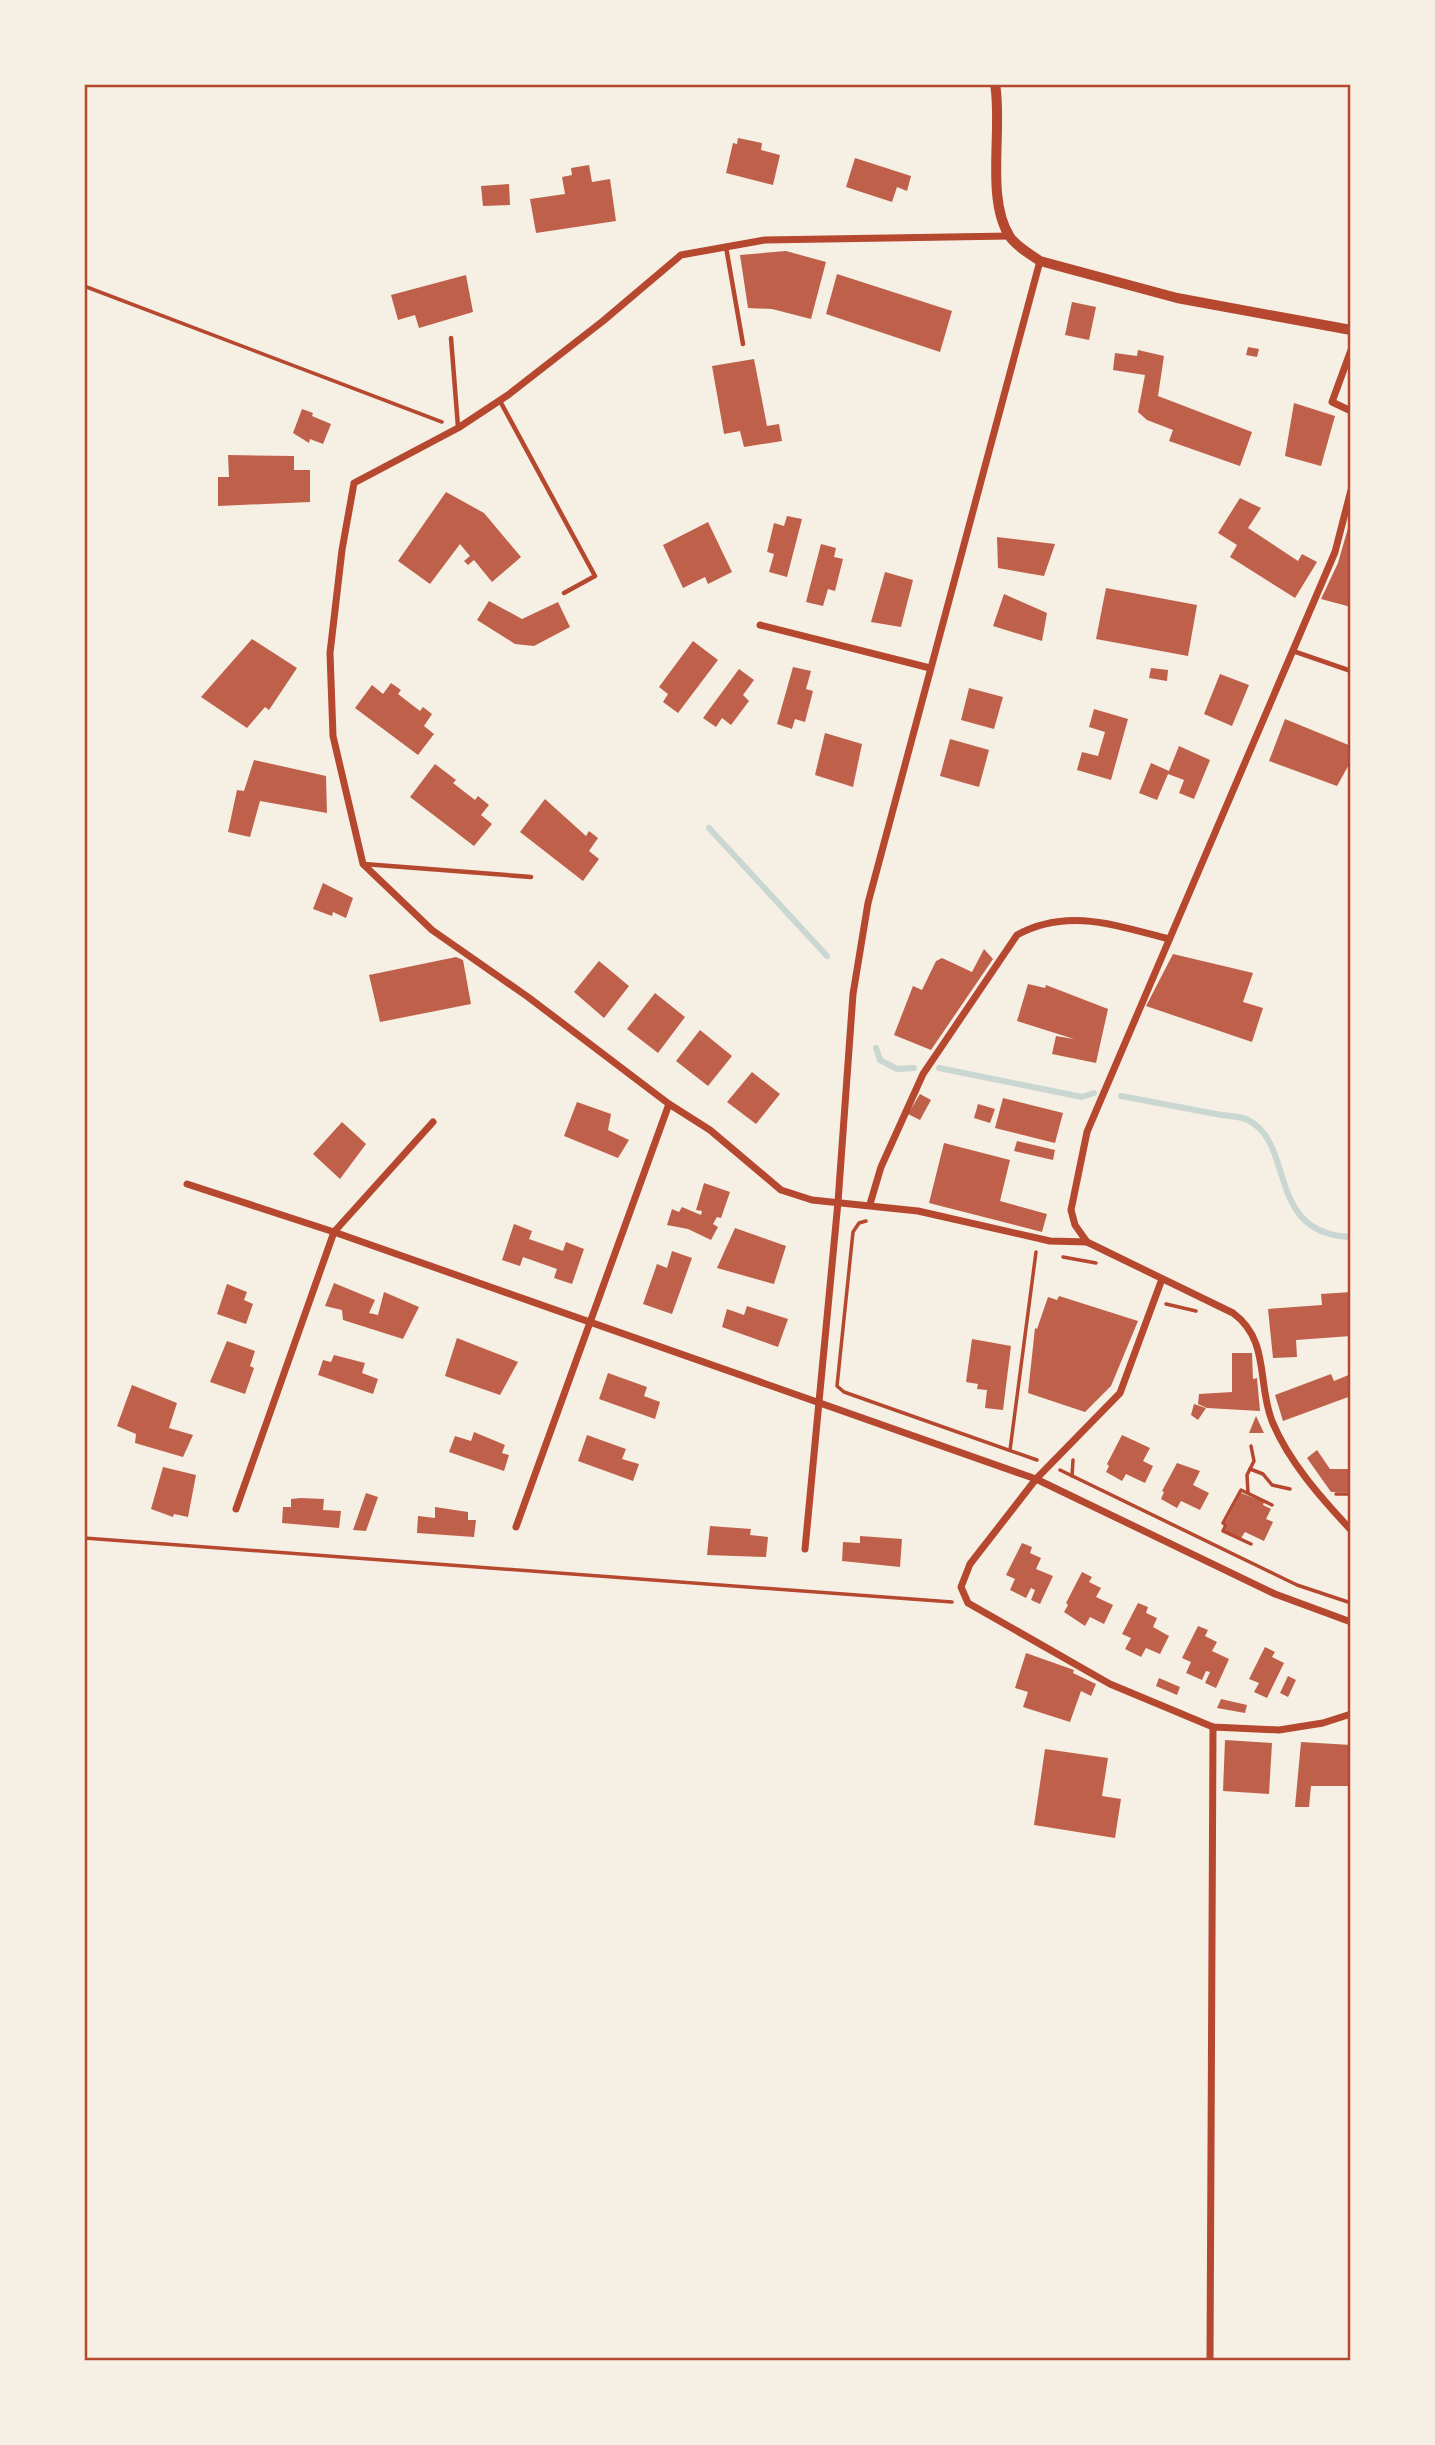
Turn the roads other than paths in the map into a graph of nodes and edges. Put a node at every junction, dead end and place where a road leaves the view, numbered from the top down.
1 (995, 84) edge
2 (1010, 236) junction
3 (726, 246) junction
4 (1040, 261) junction
5 (1351, 330) edge
6 (451, 338) dead end
7 (743, 344) dead end
8 (1351, 350) edge
9 (500, 400) junction
10 (1351, 411) edge
11 (458, 428) junction
12 (1351, 490) edge
13 (564, 593) dead end
14 (760, 625) dead end
15 (1292, 650) junction
16 (930, 668) junction
17 (1351, 671) edge
18 (363, 864) junction
19 (531, 877) dead end
20 (1170, 939) junction
21 (669, 1104) junction
22 (433, 1122) dead end
23 (187, 1184) dead end
24 (838, 1202) junction
25 (870, 1204) junction
26 (334, 1232) junction
27 (1087, 1242) junction
28 (1162, 1279) junction
29 (590, 1324) junction
30 (818, 1402) junction
31 (1037, 1479) junction
32 (236, 1509) dead end
33 (516, 1527) dead end
34 (1351, 1531) edge
35 (805, 1549) dead end
36 (1351, 1622) edge
37 (1351, 1714) edge
38 (1213, 1727) junction
39 (1210, 2361) edge

1 - 2 street
2 - 3 street
2 - 4 street
3 - 7 lane
3 - 9 street
4 - 5 street
4 - 16 street
6 - 11 lane
8 - 10 street
9 - 11 street
9 - 13 lane
11 - 18 street
12 - 15 street
14 - 16 street
15 - 17 lane
15 - 20 street
16 - 24 street
18 - 19 lane
18 - 21 street
20 - 25 street
20 - 27 street
21 - 24 street
21 - 29 street
22 - 26 street
23 - 26 street
24 - 25 street
24 - 30 street
25 - 27 street
26 - 29 street
26 - 32 street
27 - 28 street
28 - 31 street
28 - 34 street
29 - 30 street
29 - 33 street
30 - 31 street
30 - 35 street
31 - 36 street
31 - 38 street
37 - 38 street
38 - 39 street

